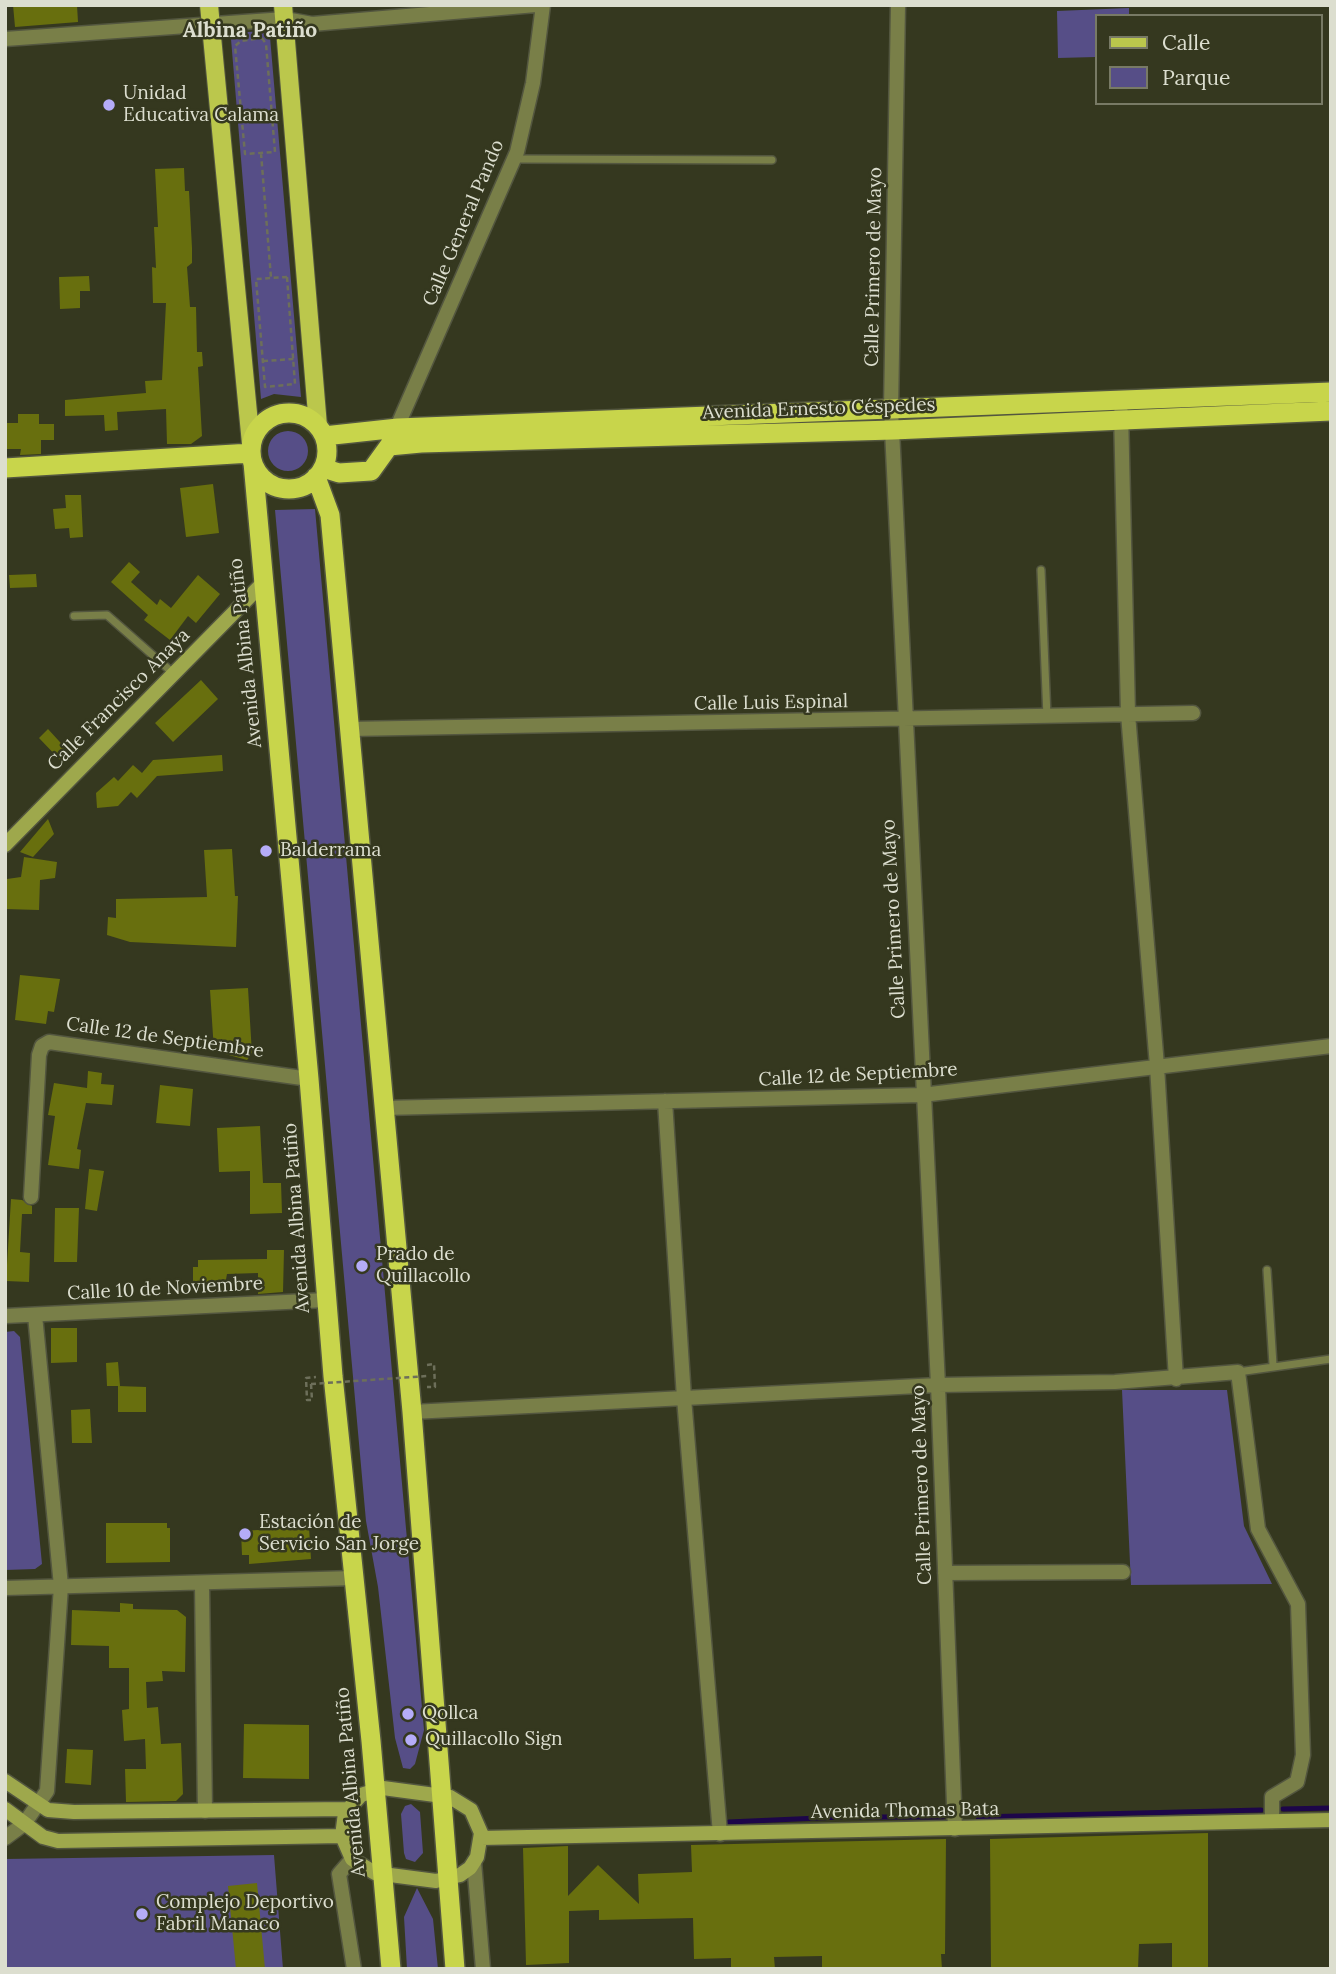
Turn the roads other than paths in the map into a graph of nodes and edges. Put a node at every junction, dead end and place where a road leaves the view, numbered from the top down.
1 (209, 5) edge
2 (536, 5) edge
3 (543, 5) edge
4 (898, 5) edge
5 (284, 12) edge
6 (210, 25) junction
7 (5, 39) edge
8 (514, 159) junction
9 (772, 160) dead end
10 (1331, 392) edge
11 (1121, 401) junction
12 (891, 408) junction
13 (1331, 411) edge
14 (1121, 421) junction
15 (398, 428) junction
16 (893, 430) junction
17 (321, 431) junction
18 (389, 446) junction
19 (252, 453) junction
20 (5, 468) edge
21 (319, 473) junction
22 (1041, 570) dead end
23 (262, 584) junction
24 (74, 616) dead end
25 (173, 673) junction
26 (1193, 713) dead end
27 (1128, 715) junction
28 (1047, 717) junction
29 (904, 720) junction
30 (349, 729) junction
31 (5, 845) edge
32 (1331, 1045) edge
33 (1157, 1066) junction
34 (309, 1079) junction
35 (922, 1095) junction
36 (665, 1101) junction
37 (384, 1108) junction
38 (31, 1197) dead end
39 (1267, 1270) dead end
40 (326, 1300) junction
41 (5, 1315) edge
42 (35, 1315) junction
43 (1331, 1359) edge
44 (1273, 1365) junction
45 (1238, 1372) junction
46 (1176, 1379) junction
47 (938, 1385) junction
48 (684, 1398) junction
49 (412, 1412) junction
50 (1123, 1572) dead end
51 (945, 1573) junction
52 (354, 1578) junction
53 (202, 1585) junction
54 (61, 1586) junction
55 (5, 1588) edge
56 (5, 1781) edge
57 (376, 1789) junction
58 (442, 1796) junction
59 (40, 1805) junction
60 (5, 1809) edge
61 (348, 1809) junction
62 (205, 1811) junction
63 (1331, 1819) edge
64 (1272, 1821) junction
65 (24, 1824) junction
66 (955, 1829) junction
67 (720, 1834) junction
68 (342, 1836) junction
69 (5, 1838) edge
70 (481, 1838) junction
71 (352, 1859) junction
72 (474, 1862) junction
73 (383, 1874) junction
74 (448, 1880) junction
75 (354, 1969) edge
76 (391, 1969) edge
77 (455, 1969) edge
78 (484, 1969) edge

1 - 6 main road, Avenida Albina Patiño
2 - 5 street
3 - 8 street, Calle General Pando
4 - 12 street, Calle Primero de Mayo
5 - 6 street
5 - 17 main road
6 - 7 street
6 - 19 main road, Avenida Albina Patiño
8 - 9 lane
8 - 15 street, Calle General Pando
10 - 11 highway, Avenida Ernesto Céspedes
11 - 12 highway, Avenida Ernesto Céspedes
11 - 14 street
12 - 15 highway, Avenida Ernesto Céspedes
12 - 16 street, Calle Primero de Mayo
13 - 14 highway, Avenida Ernesto Céspedes
14 - 16 highway, Avenida Ernesto Céspedes
14 - 27 street
15 - 17 highway, Avenida Ernesto Céspedes
15 - 18 street, Calle General Pando
16 - 18 highway, Avenida Ernesto Céspedes
16 - 29 street, Calle Primero de Mayo
17 - 19 highway
17 - 21 highway
18 - 21 highway
19 - 20 highway
19 - 21 highway
19 - 23 highway, Avenida Albina Patiño
21 - 30 highway
22 - 28 lane
23 - 25 main road, Calle Francisco Anaya
23 - 34 highway, Avenida Albina Patiño
24 - 25 lane
25 - 31 main road, Calle Francisco Anaya
26 - 27 street, Calle Luis Espinal
27 - 28 street, Calle Luis Espinal
27 - 33 street
28 - 29 street, Calle Luis Espinal
29 - 30 street, Calle Luis Espinal
29 - 35 street, Calle Primero de Mayo
30 - 37 highway
32 - 33 street, Calle 12 de Septiembre
33 - 35 street, Calle 12 de Septiembre
33 - 46 street
34 - 38 street, Calle 12 de Septiembre
34 - 40 highway, Avenida Albina Patiño
35 - 36 street, Calle 12 de Septiembre
35 - 47 street, Calle Primero de Mayo
36 - 37 street, Calle 12 de Septiembre
36 - 48 street
37 - 49 highway
39 - 44 lane
40 - 42 street, Calle 10 de Noviembre
40 - 52 highway, Avenida Albina Patiño
41 - 42 street, Calle 10 de Noviembre
42 - 54 street
43 - 44 lane
44 - 45 lane
45 - 46 street
45 - 64 street
46 - 47 street
47 - 48 street
47 - 51 street, Calle Primero de Mayo
48 - 49 street
48 - 67 street
49 - 58 highway
50 - 51 street
51 - 66 street, Calle Primero de Mayo
52 - 53 street
52 - 57 highway, Avenida Albina Patiño
53 - 54 street
53 - 62 street
54 - 55 street
54 - 59 street
56 - 59 main road
57 - 58 main road
57 - 61 main road
57 - 73 highway, Avenida Albina Patiño
58 - 70 main road
58 - 74 highway
59 - 62 main road
59 - 65 street
60 - 65 main road
61 - 62 main road
61 - 68 main road
63 - 64 main road, Avenida Thomas Bata
64 - 66 main road, Avenida Thomas Bata
65 - 68 main road
65 - 69 street
66 - 67 main road, Avenida Thomas Bata
67 - 70 main road, Avenida Thomas Bata
68 - 71 main road
70 - 72 main road
71 - 73 main road
71 - 75 street
72 - 74 main road
72 - 78 street
73 - 74 main road
73 - 76 highway, Avenida Albina Patiño
74 - 77 highway

